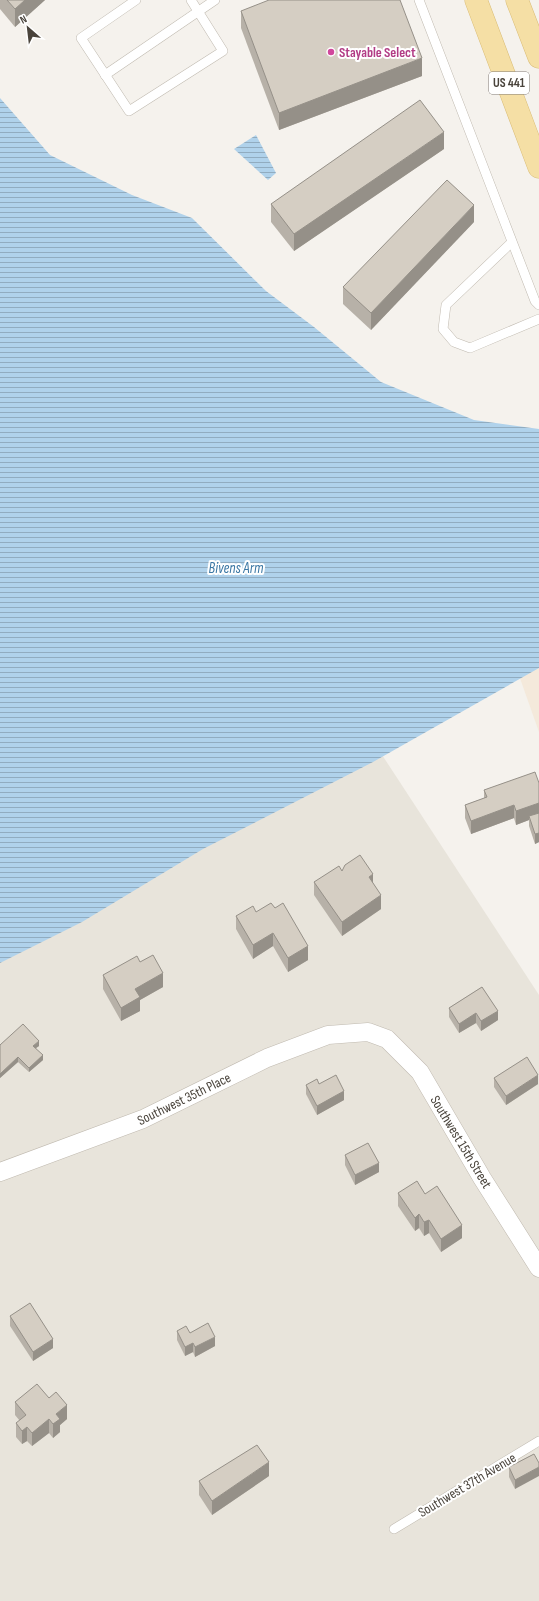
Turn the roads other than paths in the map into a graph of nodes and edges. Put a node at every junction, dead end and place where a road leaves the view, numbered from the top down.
1 (136, 0) edge
2 (191, 0) edge
3 (215, 0) edge
4 (418, 0) edge
5 (476, 0) edge
6 (517, 0) edge
7 (198, 11) junction
8 (539, 57) edge
9 (105, 75) junction
10 (539, 166) edge
11 (511, 243) junction
12 (539, 305) edge
13 (539, 319) edge
14 (368, 1032) joint
15 (0, 1172) edge
16 (539, 1268) edge
17 (539, 1441) edge
18 (394, 1529) dead end

1 - 9 lane
2 - 7 lane
3 - 7 lane
4 - 11 lane
5 - 10 main road, US 441
6 - 8 main road, US 441
7 - 9 lane
7 - 9 lane
11 - 12 lane
11 - 13 lane
14 - 15 street, Southwest 35th Place
14 - 16 street, Southwest 15th Street
17 - 18 lane, Southwest 37th Avenue

